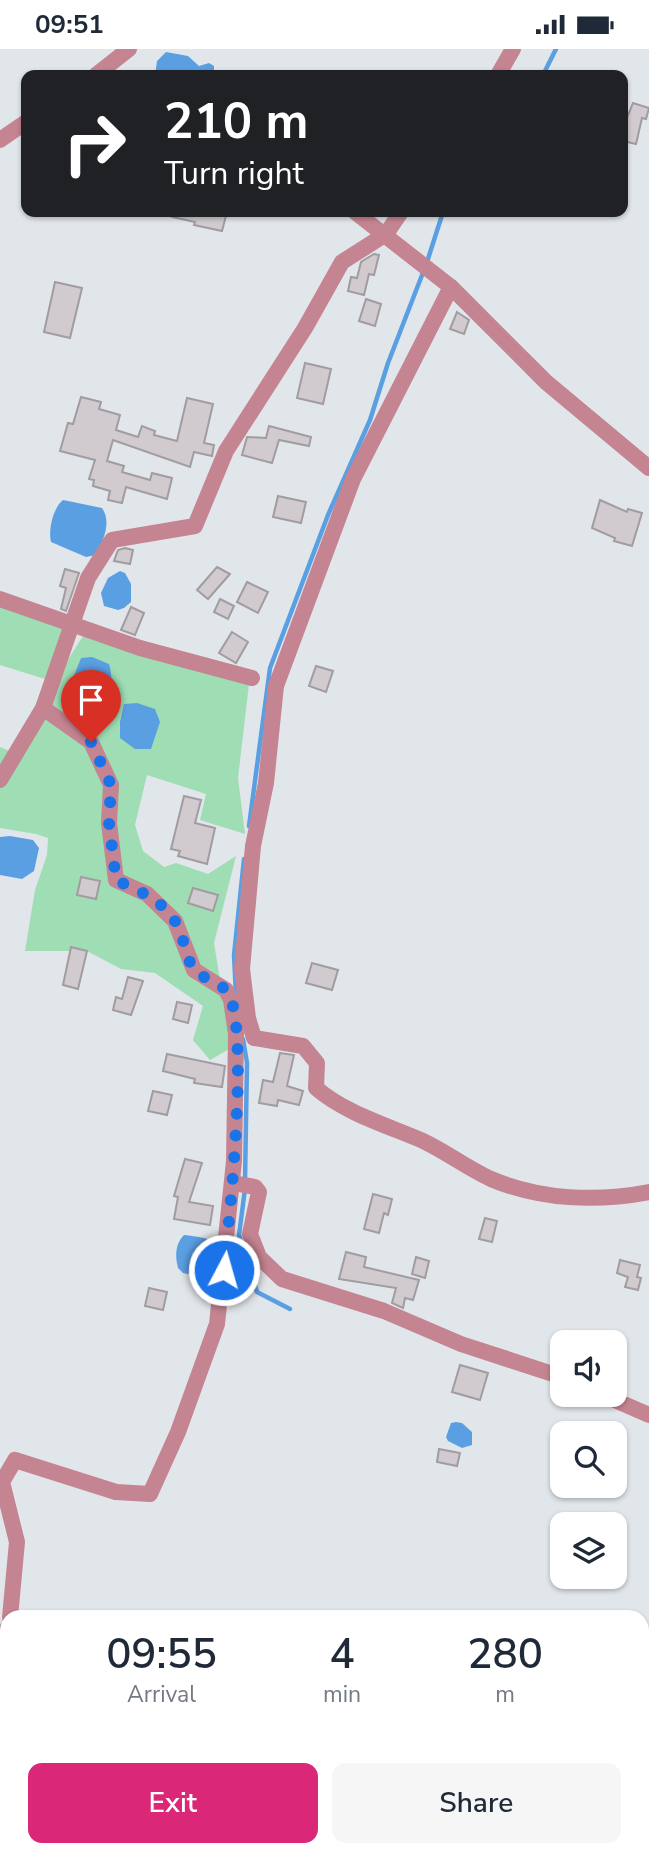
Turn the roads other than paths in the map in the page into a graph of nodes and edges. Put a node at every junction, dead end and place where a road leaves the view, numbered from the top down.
1 (129, 49) edge
2 (513, 49) edge
3 (109, 70) edge
4 (501, 70) edge
5 (21, 125) edge
6 (0, 140) edge
7 (362, 217) edge
8 (398, 217) edge
9 (386, 234) junction
10 (451, 287) junction
11 (649, 468) edge
12 (0, 599) edge
13 (74, 623) junction
14 (252, 678) dead end
15 (43, 708) junction
16 (0, 780) edge
17 (233, 1183) junction
18 (649, 1192) edge
19 (550, 1373) edge
20 (627, 1405) edge
21 (649, 1415) edge
22 (11, 1610) edge

1 - 3 street
2 - 4 street
5 - 6 street
7 - 9 street
8 - 9 street
9 - 10 street
9 - 13 street
10 - 11 street
10 - 18 street
12 - 13 street
13 - 14 street
13 - 15 street
15 - 16 street
15 - 17 street
17 - 19 street
17 - 22 street
20 - 21 street

